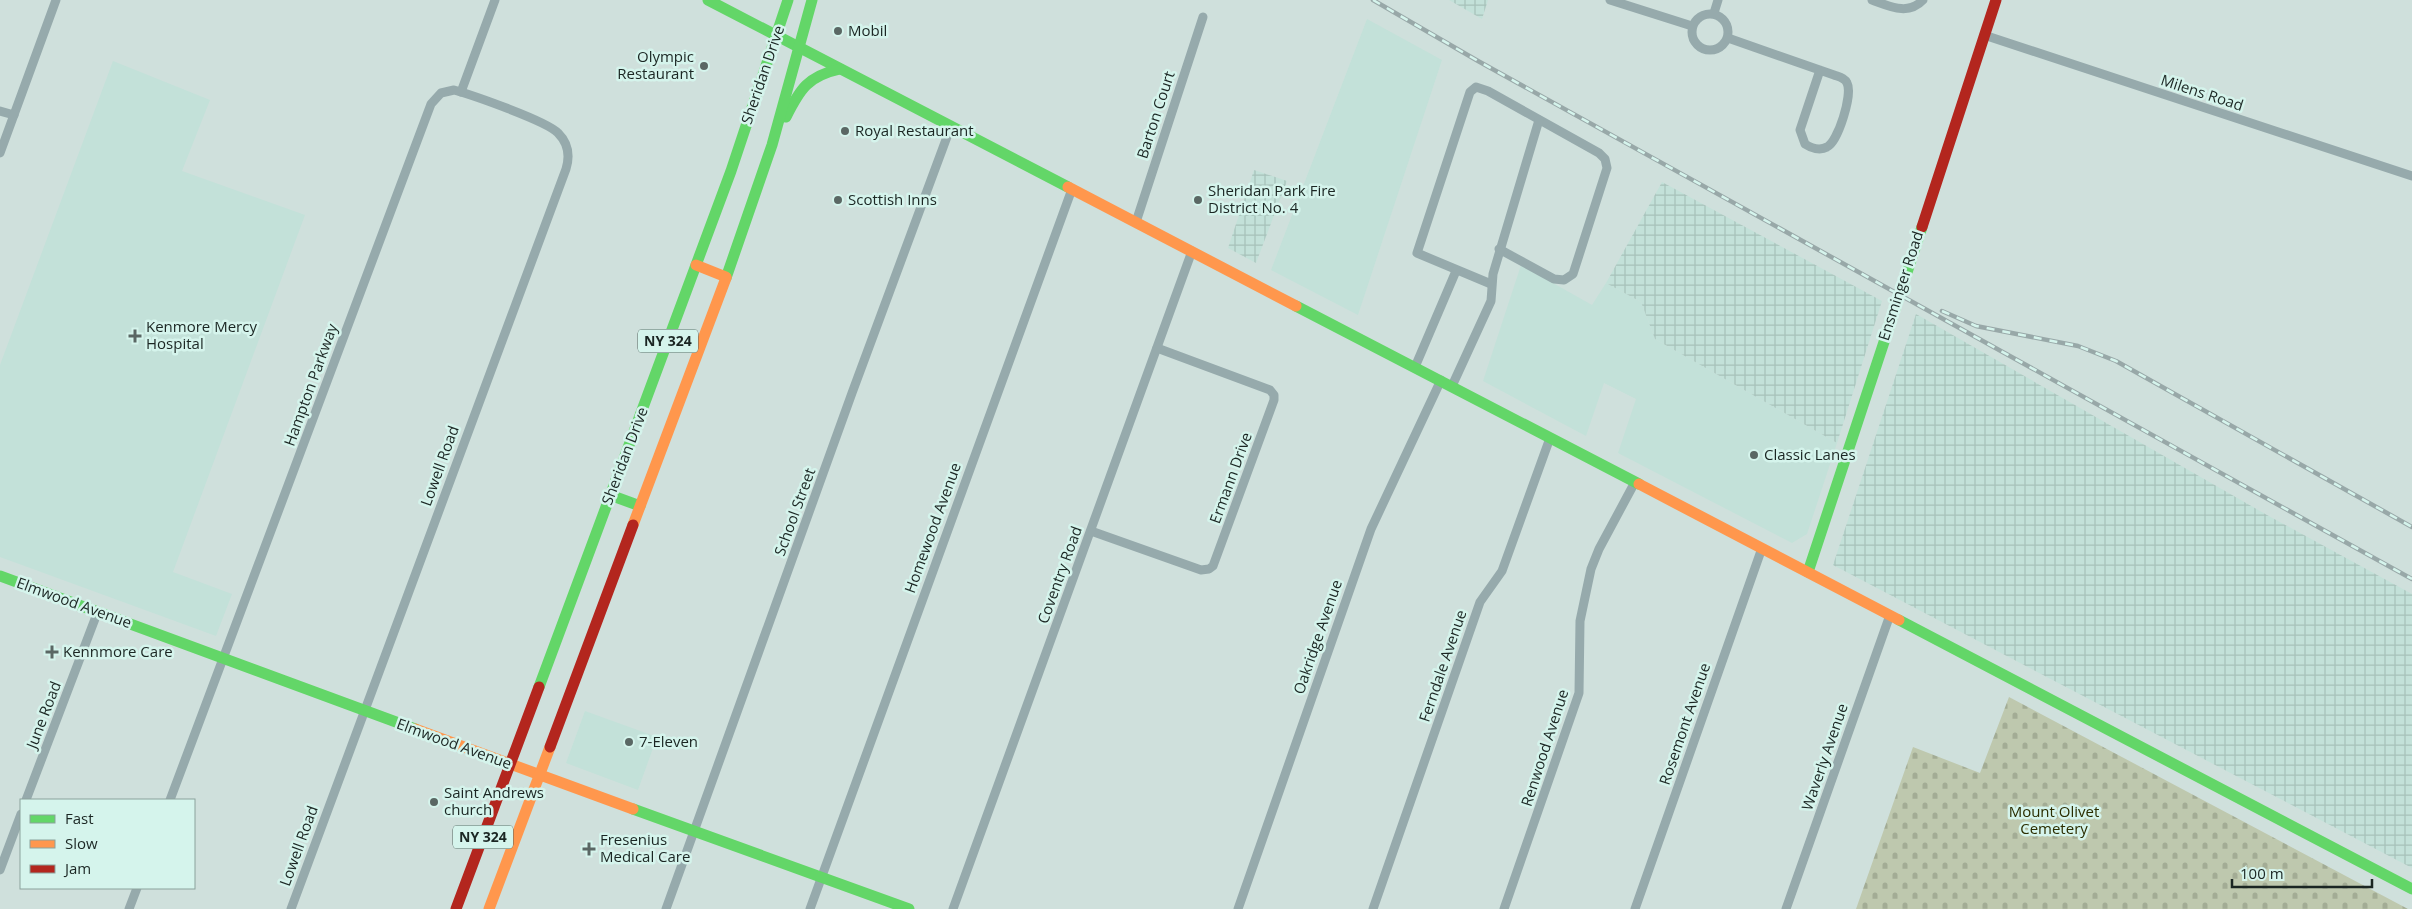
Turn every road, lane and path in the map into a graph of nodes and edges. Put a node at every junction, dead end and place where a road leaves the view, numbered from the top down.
1 (56, 0) edge
2 (495, 0) edge
3 (708, 0) edge
4 (788, 0) edge
5 (812, 0) edge
6 (1610, 0) edge
7 (1718, 0) edge
8 (1872, 0) edge
9 (1923, 0) edge
10 (1996, 0) edge
11 (1714, 13) junction
12 (1203, 17) dead end
13 (1692, 26) junction
14 (1984, 35) junction
15 (776, 36) junction
16 (1728, 38) junction
17 (798, 48) junction
18 (840, 69) junction
19 (1820, 70) junction
20 (460, 92) junction
21 (0, 111) edge
22 (14, 115) junction
23 (1539, 120) junction
24 (951, 126) junction
25 (772, 145) junction
26 (0, 153) edge
27 (2412, 176) edge
28 (1072, 189) junction
29 (1136, 222) junction
30 (1500, 249) junction
31 (1192, 251) junction
32 (696, 265) junction
33 (1456, 271) junction
34 (726, 277) junction
35 (1491, 284) junction
36 (1157, 348) junction
37 (1415, 367) junction
38 (1441, 380) junction
39 (1452, 386) junction
40 (1550, 438) junction
41 (1635, 482) junction
42 (610, 495) junction
43 (640, 506) junction
44 (1090, 530) junction
45 (1762, 548) junction
46 (1808, 572) junction
47 (0, 576) edge
48 (98, 611) junction
49 (1890, 615) junction
50 (224, 658) junction
51 (364, 710) junction
52 (510, 764) junction
53 (539, 775) junction
54 (26, 799) edge
55 (170, 799) edge
56 (20, 817) edge
57 (694, 831) junction
58 (0, 870) edge
59 (822, 877) junction
60 (137, 889) edge
61 (2412, 890) edge
62 (129, 909) edge
63 (291, 909) edge
64 (456, 909) edge
65 (489, 909) edge
66 (666, 909) edge
67 (810, 909) edge
68 (909, 909) edge
69 (953, 909) edge
70 (1238, 909) edge
71 (1373, 909) edge
72 (1504, 909) edge
73 (1635, 909) edge
74 (1786, 909) edge

1 - 22 street
2 - 20 street
3 - 15 main road
4 - 15 main road, Sheridan Drive / NY 324
5 - 17 main road, Sheridan Drive / NY 324
6 - 13 street
7 - 11 street
8 - 9 street
10 - 14 main road, Ensminger Road
11 - 13 street
11 - 16 street
12 - 29 street, Barton Court
13 - 16 street
14 - 27 street, Milens Road
14 - 46 main road, Ensminger Road
15 - 17 main road
15 - 32 main road, Sheridan Drive / NY 324
16 - 19 street
17 - 18 main road
17 - 25 main road, Sheridan Drive / NY 324
18 - 24 main road
18 - 25 main road
19 - 19 street
20 - 50 street, Hampton Parkway
20 - 51 street, Lowell Road
21 - 22 street
22 - 26 street
23 - 30 street
23 - 30 street
23 - 33 street
24 - 28 main road
24 - 57 street, School Street
25 - 34 main road, Sheridan Drive / NY 324
28 - 29 main road
28 - 59 street, Homewood Avenue
29 - 31 main road
30 - 35 street
31 - 36 street, Coventry Road
31 - 37 main road
32 - 34 main road
32 - 42 main road, Sheridan Drive / NY 324
33 - 35 street
33 - 37 street
34 - 43 main road, Sheridan Drive / NY 324
35 - 39 street
36 - 44 street, Coventry Road
36 - 44 street, Ermann Drive
37 - 38 main road
38 - 39 main road
38 - 70 street, Oakridge Avenue
39 - 40 main road
40 - 41 main road
40 - 71 street, Ferndale Avenue
41 - 45 main road
41 - 72 street, Renwood Avenue
42 - 43 main road
42 - 52 main road, Sheridan Drive / NY 324
43 - 53 main road, Sheridan Drive / NY 324
44 - 69 street, Coventry Road
45 - 46 main road
45 - 73 street, Rosemont Avenue
46 - 49 main road
47 - 48 main road, Elmwood Avenue
48 - 50 main road, Elmwood Avenue
48 - 54 street, June Road
49 - 61 main road
49 - 74 street, Waverly Avenue
50 - 51 main road, Elmwood Avenue
50 - 55 street, Hampton Parkway
51 - 52 main road, Elmwood Avenue
51 - 63 street, Lowell Road
52 - 53 main road, Elmwood Avenue
52 - 64 main road, Sheridan Drive / NY 324
53 - 57 main road, Elmwood Avenue
53 - 65 main road, Sheridan Drive / NY 324
56 - 58 street
57 - 59 main road, Elmwood Avenue
57 - 66 street, School Street
59 - 67 street, Homewood Avenue
59 - 68 main road, Elmwood Avenue
60 - 62 street

